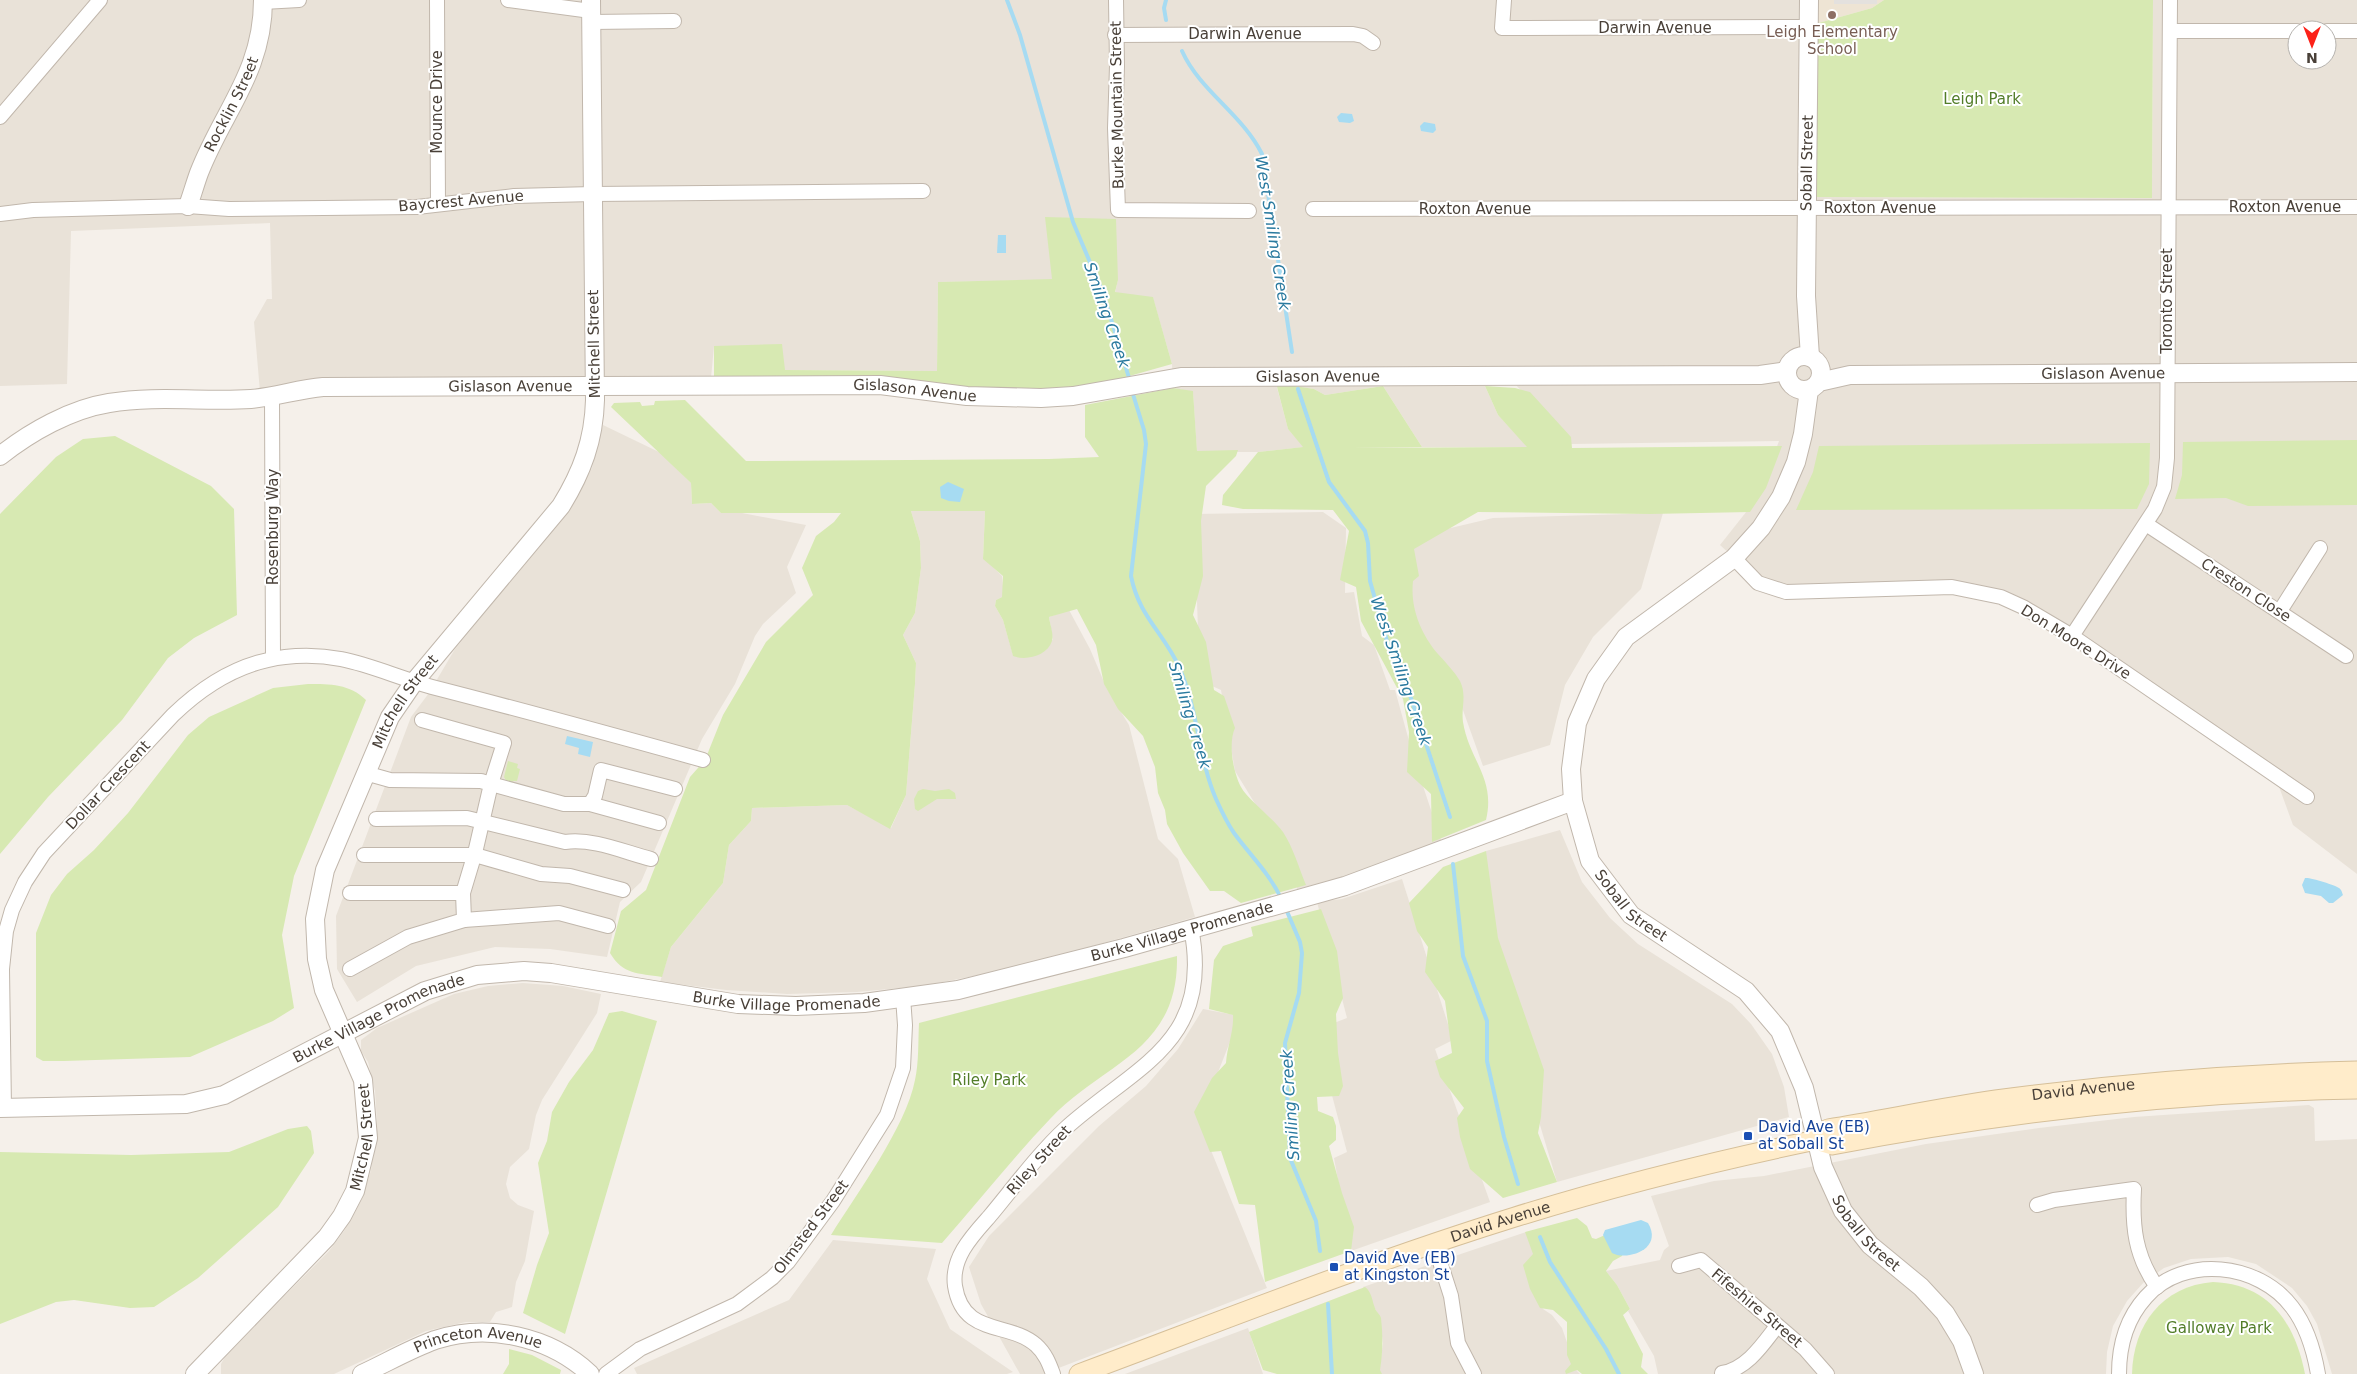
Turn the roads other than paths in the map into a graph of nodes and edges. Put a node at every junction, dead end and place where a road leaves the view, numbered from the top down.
1 (100, 0) edge
2 (299, 0) edge
3 (437, 0) edge
4 (508, 0) edge
5 (1116, 0) edge
6 (1504, 0) edge
7 (1809, 0) edge
8 (2170, 0) edge
9 (263, 1) edge
10 (591, 11) edge
11 (674, 21) dead end
12 (1809, 27) junction
13 (2170, 31) junction
14 (2287, 31) edge
15 (2337, 31) edge
16 (2357, 31) edge
17 (1116, 35) junction
18 (1373, 42) dead end
19 (0, 118) edge
20 (923, 191) dead end
21 (593, 194) junction
22 (438, 203) junction
23 (188, 206) junction
24 (2169, 207) junction
25 (1807, 208) junction
26 (2357, 208) edge
27 (1313, 209) dead end
28 (1249, 211) dead end
29 (0, 214) edge
30 (2357, 372) edge
31 (2167, 373) junction
32 (1803, 374) junction
33 (595, 385) junction
34 (272, 396) junction
35 (0, 456) edge
36 (2146, 524) junction
37 (2320, 548) dead end
38 (1734, 558) junction
39 (2280, 611) junction
40 (2072, 636) junction
41 (2346, 656) dead end
42 (273, 658) junction
43 (414, 682) junction
44 (422, 720) dead end
45 (703, 760) dead end
46 (365, 773) junction
47 (491, 784) junction
48 (674, 789) dead end
49 (2306, 797) dead end
50 (1573, 801) junction
51 (590, 804) junction
52 (376, 819) dead end
53 (483, 821) junction
54 (659, 823) dead end
55 (364, 855) dead end
56 (474, 855) junction
57 (651, 859) dead end
58 (623, 890) dead end
59 (350, 893) dead end
60 (463, 893) junction
61 (464, 920) junction
62 (608, 926) dead end
63 (1191, 928) junction
64 (350, 969) dead end
65 (903, 997) junction
66 (344, 1035) junction
67 (2357, 1071) edge
68 (2357, 1089) edge
69 (2, 1108) edge
70 (1816, 1140) junction
71 (2037, 1205) dead end
72 (1434, 1243) junction
73 (1680, 1266) dead end
74 (2157, 1287) junction
75 (1777, 1326) junction
76 (1722, 1372) dead end
77 (195, 1374) edge
78 (362, 1374) edge
79 (590, 1374) edge
80 (606, 1374) edge
81 (1053, 1374) edge
82 (1079, 1374) edge
83 (1474, 1374) edge
84 (1827, 1374) edge
85 (1974, 1374) edge
86 (2119, 1374) edge
87 (2318, 1374) edge

1 - 19 street
2 - 9 street
3 - 22 street, Mounce Drive
4 - 10 street
5 - 17 street, Burke Mountain Street
6 - 12 street, Darwin Avenue
7 - 12 street, Soball Street
8 - 13 street, Toronto Street
9 - 23 street, Rocklin Street
10 - 11 street
10 - 21 street, Mitchell Street
12 - 25 street, Soball Street
13 - 14 street
13 - 24 street, Toronto Street
15 - 16 street
17 - 18 street, Darwin Avenue
17 - 28 street, Burke Mountain Street
20 - 21 street, Baycrest Avenue
21 - 22 street, Baycrest Avenue
21 - 33 street, Mitchell Street
22 - 23 street, Baycrest Avenue
23 - 29 street, Baycrest Avenue
24 - 25 street, Roxton Avenue
24 - 26 street, Roxton Avenue
24 - 31 street, Toronto Street
25 - 27 street, Roxton Avenue
25 - 32 street, Soball Street
30 - 31 street, Gislason Avenue
31 - 32 street, Gislason Avenue
31 - 36 street, Toronto Street
32 - 33 street, Gislason Avenue
32 - 38 street, Soball Street
33 - 34 street, Gislason Avenue
33 - 43 street, Mitchell Street
34 - 35 street, Gislason Avenue
34 - 42 street, Rosenburg Way
36 - 39 street, Creston Close
36 - 40 street, Toronto Street
37 - 39 street
38 - 40 street, Don Moore Drive
38 - 50 street, Soball Street
39 - 41 street, Creston Close
40 - 49 street, Don Moore Drive
42 - 43 street, Dollar Crescent
42 - 69 street, Dollar Crescent
43 - 45 street, Dollar Crescent
43 - 46 street, Mitchell Street
44 - 47 street
46 - 47 street
46 - 66 street, Mitchell Street
47 - 51 street
47 - 53 street
48 - 51 street
50 - 63 street, Burke Village Promenade
50 - 70 street, Soball Street
51 - 54 street
52 - 53 street
53 - 56 street
53 - 57 street
55 - 56 street
56 - 58 street
56 - 60 street
59 - 60 street
60 - 61 street
61 - 62 street
61 - 64 street
63 - 65 street, Burke Village Promenade
63 - 81 street, Riley Street
65 - 66 street, Burke Village Promenade
65 - 80 street, Olmsted Street
66 - 69 street, Burke Village Promenade
66 - 77 street, Mitchell Street
67 - 70 main road, David Avenue
68 - 70 main road, David Avenue
70 - 72 main road, David Avenue
70 - 85 street, Soball Street
71 - 74 street
72 - 82 main road, David Avenue
72 - 83 street
73 - 75 street, Fifeshire Street
74 - 86 street
74 - 87 street
75 - 76 street
75 - 84 street, Fifeshire Street
78 - 79 street, Princeton Avenue

